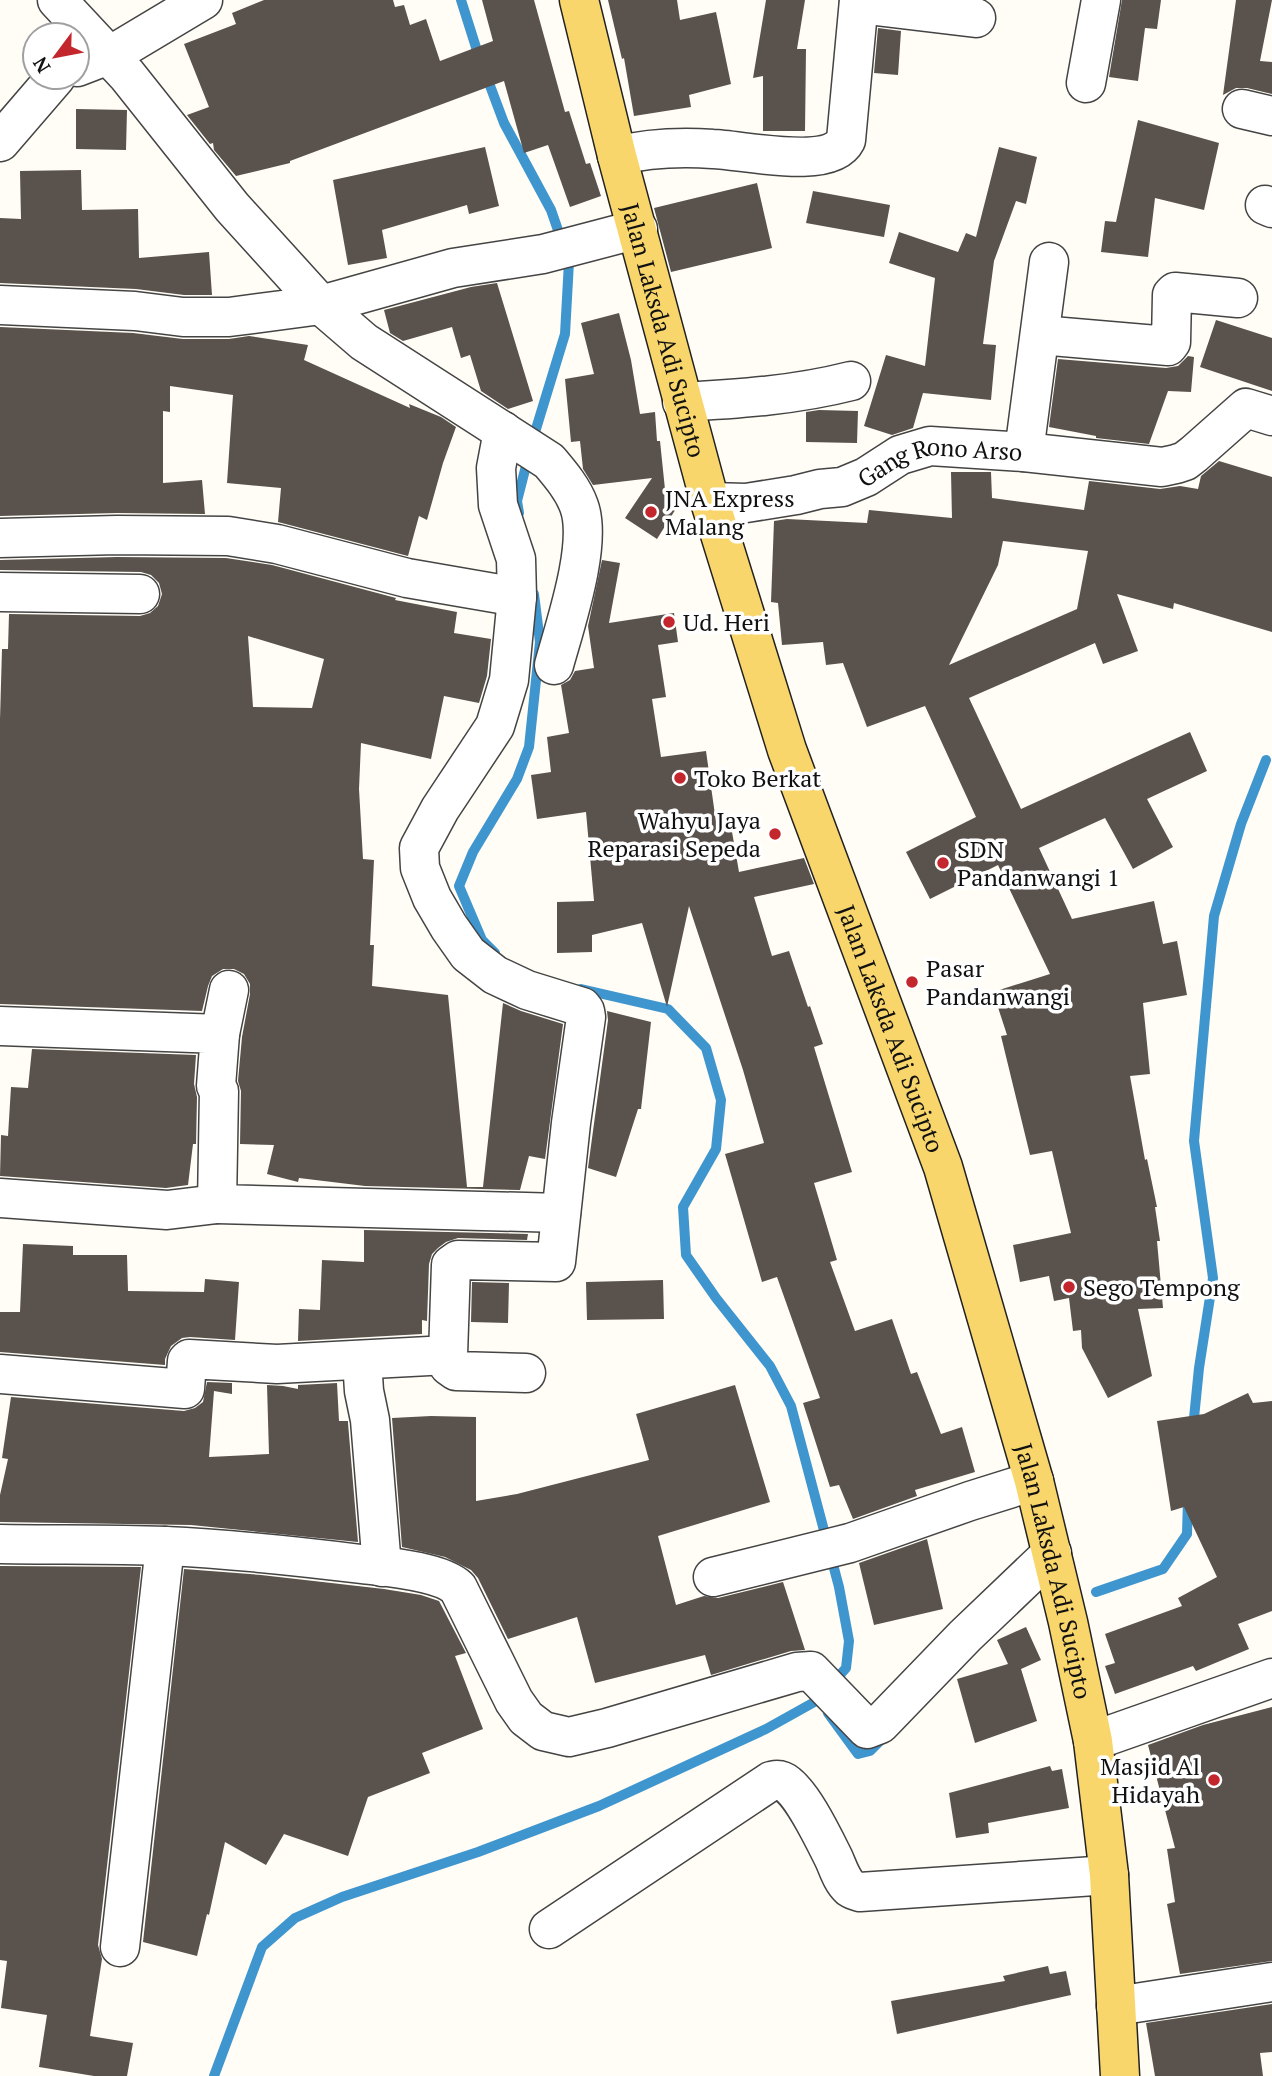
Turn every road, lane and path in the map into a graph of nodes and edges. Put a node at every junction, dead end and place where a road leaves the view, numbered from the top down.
1 (57, 0) edge
2 (203, 0) edge
3 (579, 0) edge
4 (1101, 0) edge
5 (859, 2) edge
6 (976, 18) dead end
7 (92, 62) edge
8 (1086, 83) dead end
9 (44, 91) edge
10 (0, 142) edge
11 (617, 156) junction
12 (638, 229) junction
13 (1049, 262) dead end
14 (1238, 298) dead end
15 (0, 305) edge
16 (321, 305) junction
17 (1040, 335) junction
18 (851, 381) dead end
19 (682, 402) junction
20 (1272, 416) edge
21 (505, 432) junction
22 (1024, 452) junction
23 (710, 502) junction
24 (0, 538) edge
25 (0, 593) edge
26 (140, 594) dead end
27 (517, 597) junction
28 (554, 665) dead end
29 (229, 990) dead end
30 (0, 1026) edge
31 (220, 1034) junction
32 (0, 1198) edge
33 (217, 1204) junction
34 (561, 1213) junction
35 (448, 1355) junction
36 (362, 1360) junction
37 (526, 1373) dead end
38 (0, 1374) edge
39 (1034, 1481) junction
40 (0, 1544) edge
41 (165, 1546) junction
42 (1052, 1553) junction
43 (382, 1567) junction
44 (713, 1577) dead end
45 (1272, 1678) edge
46 (1093, 1741) junction
47 (1109, 1875) junction
48 (549, 1929) dead end
49 (120, 1947) dead end
50 (1272, 1982) edge
51 (1116, 2006) junction
52 (1120, 2076) edge

1 - 7 street
2 - 7 street
3 - 11 main road, Jalan Laksda Adi Sucipto
4 - 8 street
5 - 6 street
5 - 11 street
7 - 16 street
9 - 10 street
11 - 12 main road, Jalan Laksda Adi Sucipto
12 - 16 street
12 - 19 main road, Jalan Laksda Adi Sucipto
13 - 17 street, Gang Rono Arso
14 - 17 street
15 - 16 street
16 - 21 street
17 - 22 street, Gang Rono Arso
18 - 19 street
19 - 23 main road, Jalan Laksda Adi Sucipto
20 - 22 street
21 - 27 street
21 - 28 street
22 - 23 street, Gang Rono Arso
23 - 39 main road, Jalan Laksda Adi Sucipto
24 - 27 street
25 - 26 street
27 - 34 street
29 - 31 street
30 - 31 street
31 - 33 street
32 - 33 street
33 - 34 street
34 - 35 street
35 - 36 street
35 - 37 street
36 - 38 street
36 - 43 street
39 - 42 main road, Jalan Laksda Adi Sucipto
39 - 44 street
40 - 41 street
41 - 43 street
41 - 49 street
42 - 43 street
42 - 46 main road, Jalan Laksda Adi Sucipto
45 - 46 street
46 - 47 main road, Jalan Laksda Adi Sucipto
47 - 48 street
47 - 51 main road, Jalan Laksda Adi Sucipto
50 - 51 street
51 - 52 main road, Jalan Laksda Adi Sucipto

